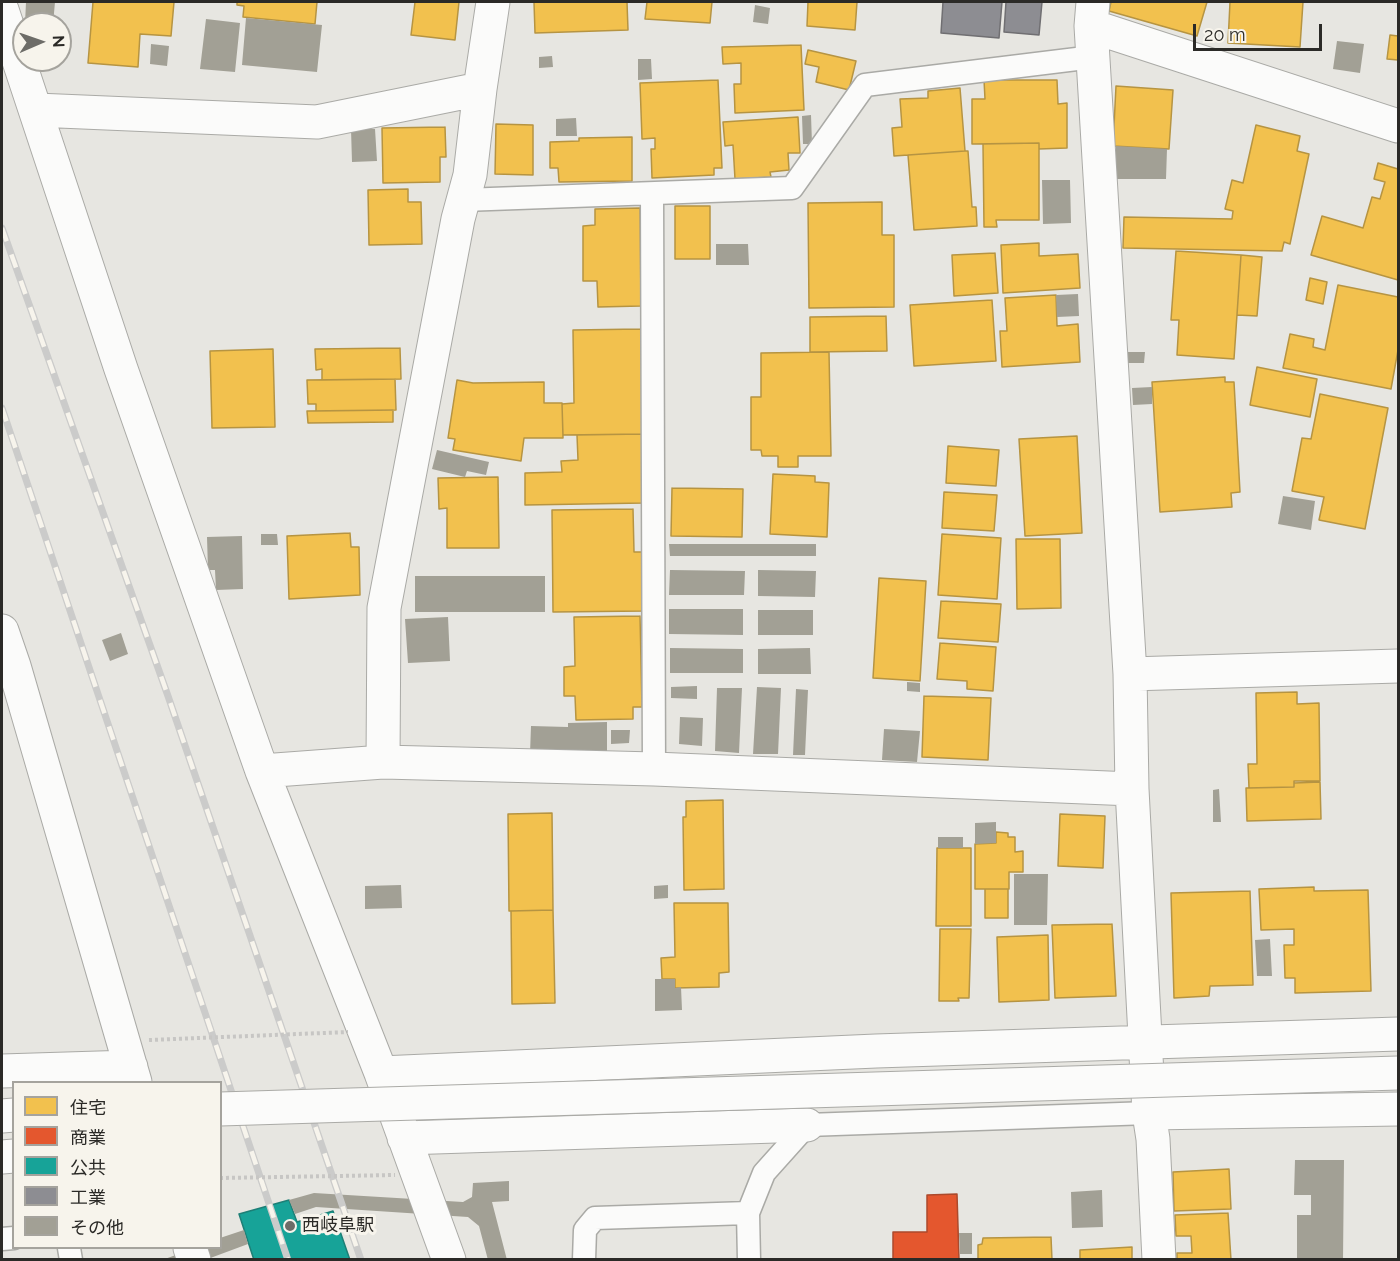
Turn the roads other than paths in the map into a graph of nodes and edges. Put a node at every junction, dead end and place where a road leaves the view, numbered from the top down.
1 (493, 2) edge
2 (2, 10) edge
3 (1092, 28) edge
4 (480, 89) junction
5 (36, 110) junction
6 (1398, 126) edge
7 (652, 194) junction
8 (463, 200) junction
9 (2, 631) edge
10 (1398, 666) edge
11 (1130, 674) junction
12 (383, 762) junction
13 (654, 769) junction
14 (262, 771) junction
15 (1132, 789) junction
16 (1398, 1034) edge
17 (1146, 1042) junction
18 (2, 1071) edge
19 (381, 1073) junction
20 (1398, 1073) edge
21 (133, 1075) edge
22 (222, 1109) edge
23 (1398, 1109) edge
24 (1149, 1113) junction
25 (807, 1125) junction
26 (404, 1138) junction
27 (748, 1213) junction
28 (448, 1260) edge
29 (584, 1260) edge
30 (749, 1260) edge
31 (1159, 1260) edge

1 - 4 street
2 - 5 street
3 - 6 street
3 - 7 lane
3 - 11 street
4 - 5 street
4 - 8 street
5 - 14 street
7 - 8 lane
7 - 13 lane
8 - 12 street
9 - 21 street
10 - 11 street
11 - 15 street
12 - 13 street
12 - 14 street
13 - 15 street
14 - 19 street
15 - 17 street
16 - 17 street
17 - 19 street
17 - 24 street
18 - 21 street
19 - 26 street
20 - 22 street, bridge
23 - 24 street
24 - 25 lane
24 - 31 street
25 - 26 street
25 - 27 lane
26 - 28 street
27 - 29 lane
27 - 30 lane

